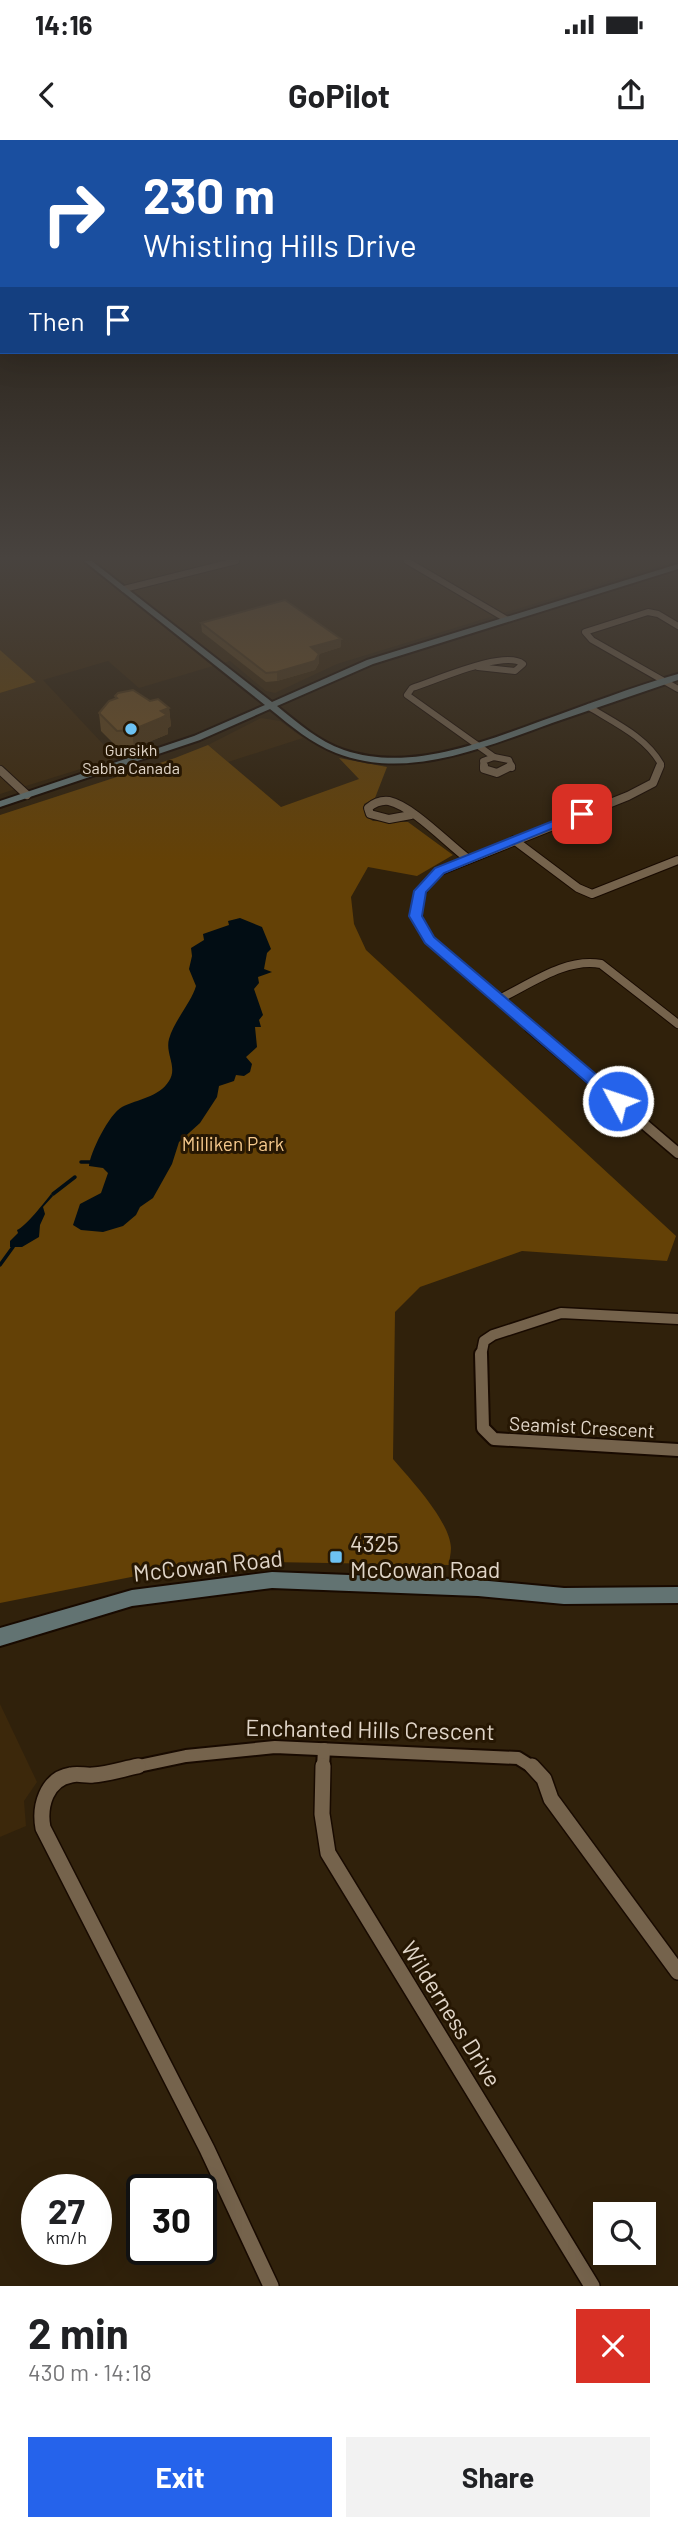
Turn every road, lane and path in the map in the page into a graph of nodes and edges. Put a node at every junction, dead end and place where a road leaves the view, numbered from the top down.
1 (215, 661) edge
2 (374, 661) edge
3 (498, 661) edge
4 (520, 661) edge
5 (629, 661) edge
6 (478, 667) junction
7 (678, 677) edge
8 (664, 681) junction
9 (678, 689) edge
10 (271, 705) junction
11 (589, 707) junction
12 (481, 746) junction
13 (494, 757) dead end
14 (0, 770) edge
15 (27, 795) junction
16 (0, 804) edge
17 (411, 815) junction
18 (514, 841) junction
19 (467, 859) junction
20 (678, 860) edge
21 (499, 999) junction
22 (678, 1024) edge
23 (678, 1153) edge
24 (678, 1319) edge
25 (678, 1450) edge
26 (678, 1595) edge
27 (0, 1637) edge
28 (324, 1749) junction
29 (678, 1972) edge
30 (271, 2286) edge
31 (592, 2286) edge

1 - 10 main road
2 - 10 main road
3 - 6 street
4 - 6 street
5 - 8 street
6 - 12 street
7 - 8 main road
8 - 9 street
8 - 11 main road
10 - 12 main road
10 - 15 main road
11 - 12 main road
11 - 18 street
12 - 13 street
14 - 15 street
15 - 16 main road
17 - 17 street
17 - 19 street
18 - 19 street
18 - 20 street
19 - 21 street
21 - 22 street
21 - 23 street
24 - 25 street, Seamist Crescent
26 - 27 main road, McCowan Road
28 - 29 street, Enchanted Hills Crescent
28 - 30 street, Enchanted Hills Crescent
28 - 31 street, Wilderness Drive

